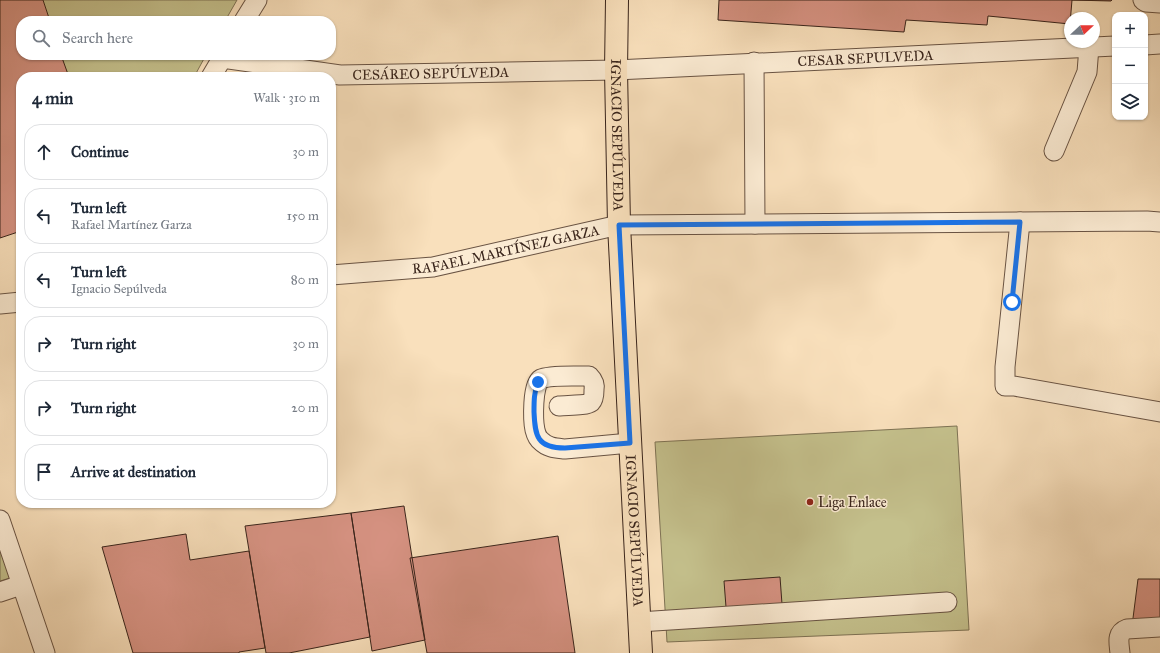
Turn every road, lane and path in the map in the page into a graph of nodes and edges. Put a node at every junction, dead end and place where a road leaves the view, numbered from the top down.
1 (257, 0) edge
2 (617, 0) edge
3 (1143, 0) edge
4 (1160, 3) edge
5 (247, 16) edge
6 (1160, 44) edge
7 (1148, 45) edge
8 (1112, 46) edge
9 (1100, 47) edge
10 (1067, 48) edge
11 (1089, 48) edge
12 (221, 60) edge
13 (244, 60) edge
14 (754, 62) junction
15 (616, 70) junction
16 (214, 72) edge
17 (326, 72) edge
18 (336, 73) edge
19 (1054, 151) dead end
20 (1020, 222) junction
21 (1160, 222) edge
22 (755, 224) junction
23 (619, 225) junction
24 (336, 275) edge
25 (16, 302) edge
26 (0, 304) edge
27 (559, 406) dead end
28 (1160, 412) edge
29 (630, 443) junction
30 (0, 520) edge
31 (21, 585) junction
32 (0, 592) edge
33 (947, 602) dead end
34 (639, 622) junction
35 (1160, 627) edge
36 (45, 653) edge
37 (641, 653) edge
38 (1120, 653) edge

1 - 5 street
2 - 15 main road, IGNACIO SEPÚLVEDA
3 - 4 street
6 - 7 street
8 - 9 street, CESAR SEPULVEDA
10 - 14 street, CESAR SEPULVEDA
11 - 19 street
12 - 16 street
13 - 17 street, CESÁREO SEPÚLVEDA
14 - 15 street, CESAR SEPULVEDA
14 - 22 street
15 - 18 street, CESÁREO SEPÚLVEDA
15 - 23 main road, IGNACIO SEPÚLVEDA
20 - 21 street, RAFAEL MARTÍNEZ GARZA
20 - 22 street, RAFAEL MARTÍNEZ GARZA
20 - 28 street
22 - 23 street, RAFAEL MARTÍNEZ GARZA
23 - 24 street, RAFAEL MARTÍNEZ GARZA
23 - 29 main road, IGNACIO SEPÚLVEDA
25 - 26 street
27 - 29 street
29 - 34 main road, IGNACIO SEPÚLVEDA
30 - 31 street
31 - 32 street
31 - 36 street
33 - 34 street
34 - 37 main road, IGNACIO SEPÚLVEDA
35 - 38 street

